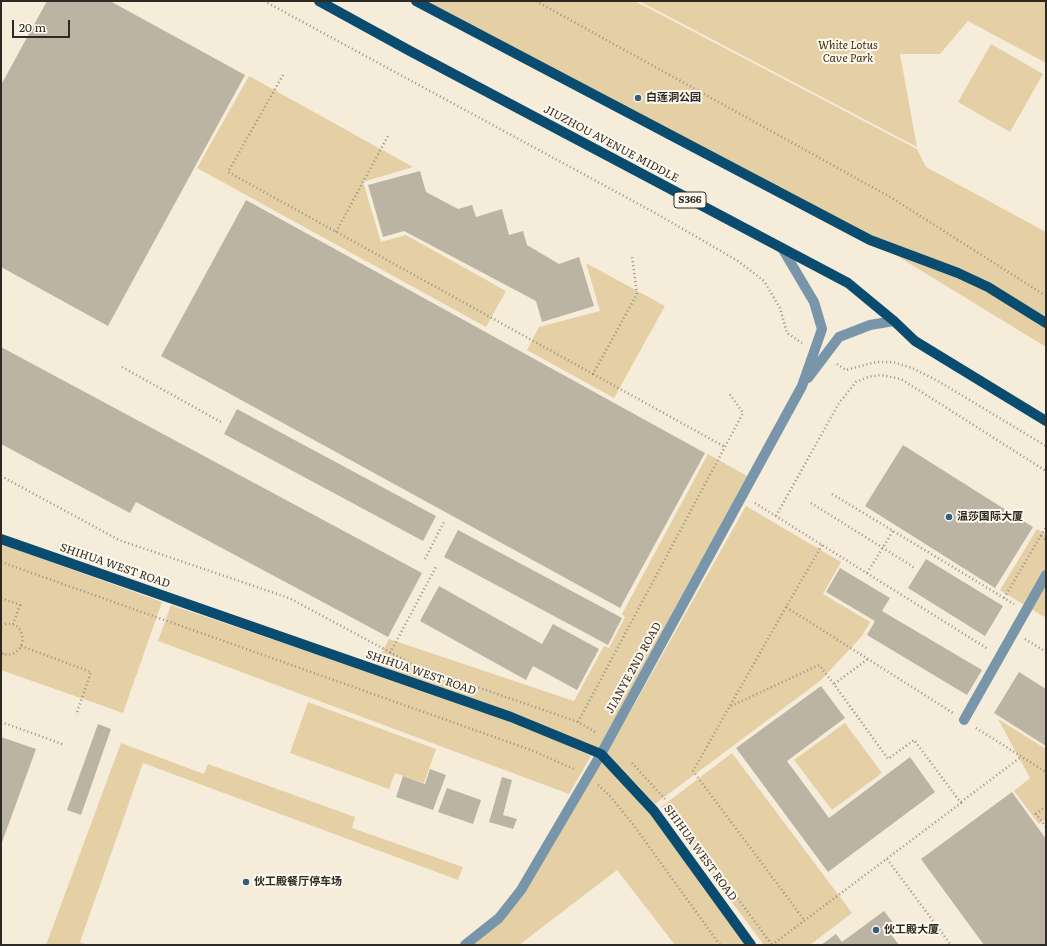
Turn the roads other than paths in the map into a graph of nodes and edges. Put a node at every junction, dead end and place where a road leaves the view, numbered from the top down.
1 (319, 1) edge
2 (416, 1) edge
3 (782, 248) junction
4 (894, 321) junction
5 (1046, 323) edge
6 (802, 386) junction
7 (1046, 421) edge
8 (1, 539) edge
9 (1046, 575) edge
10 (964, 720) road end
11 (601, 754) junction
12 (465, 945) edge
13 (751, 945) edge

1 - 3 main road, JIUZHOU AVENUE MIDDLE / S366
2 - 5 main road
3 - 4 main road, JIUZHOU AVENUE MIDDLE / S366
3 - 6 street, JIANYE 2ND ROAD
4 - 6 street, JIANYE 2ND ROAD
4 - 7 main road, JIUZHOU AVENUE MIDDLE / S366
6 - 11 street, JIANYE 2ND ROAD
8 - 11 main road, SHIHUA WEST ROAD
9 - 10 street
11 - 12 street, JIANYE 2ND ROAD
11 - 13 main road, SHIHUA WEST ROAD

